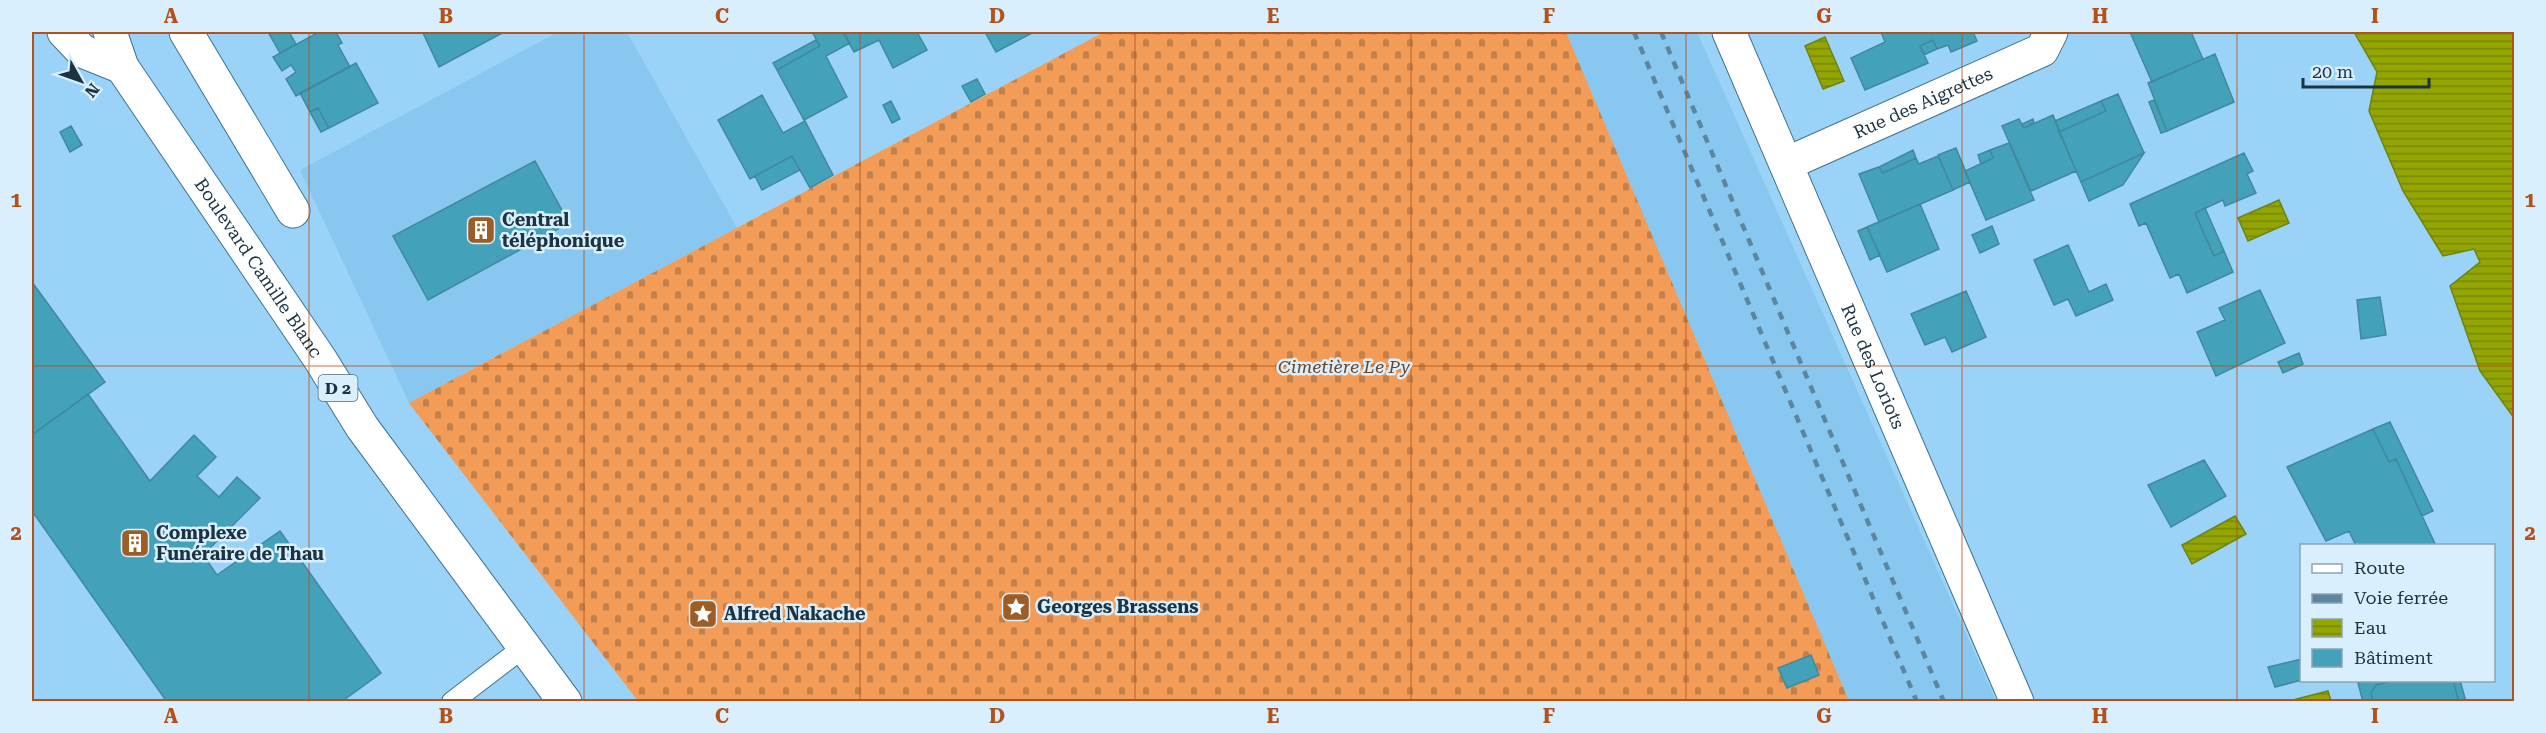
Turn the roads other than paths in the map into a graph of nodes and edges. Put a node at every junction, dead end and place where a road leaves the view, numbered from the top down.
1 (64, 32) edge
2 (110, 32) edge
3 (186, 32) edge
4 (1729, 32) edge
5 (2051, 32) edge
6 (122, 67) junction
7 (1786, 164) junction
8 (293, 210) dead end
9 (524, 647) junction
10 (452, 702) edge
11 (565, 702) edge
12 (2017, 702) edge

1 - 6 street
2 - 6 street, Boulevard Camille Blanc / D 2
3 - 8 street
4 - 7 street, Rue des Loriots
5 - 7 street, Rue des Aigrettes
6 - 9 street, Boulevard Camille Blanc / D 2
7 - 12 street, Rue des Loriots
9 - 10 lane
9 - 11 street, Boulevard Camille Blanc / D 2

